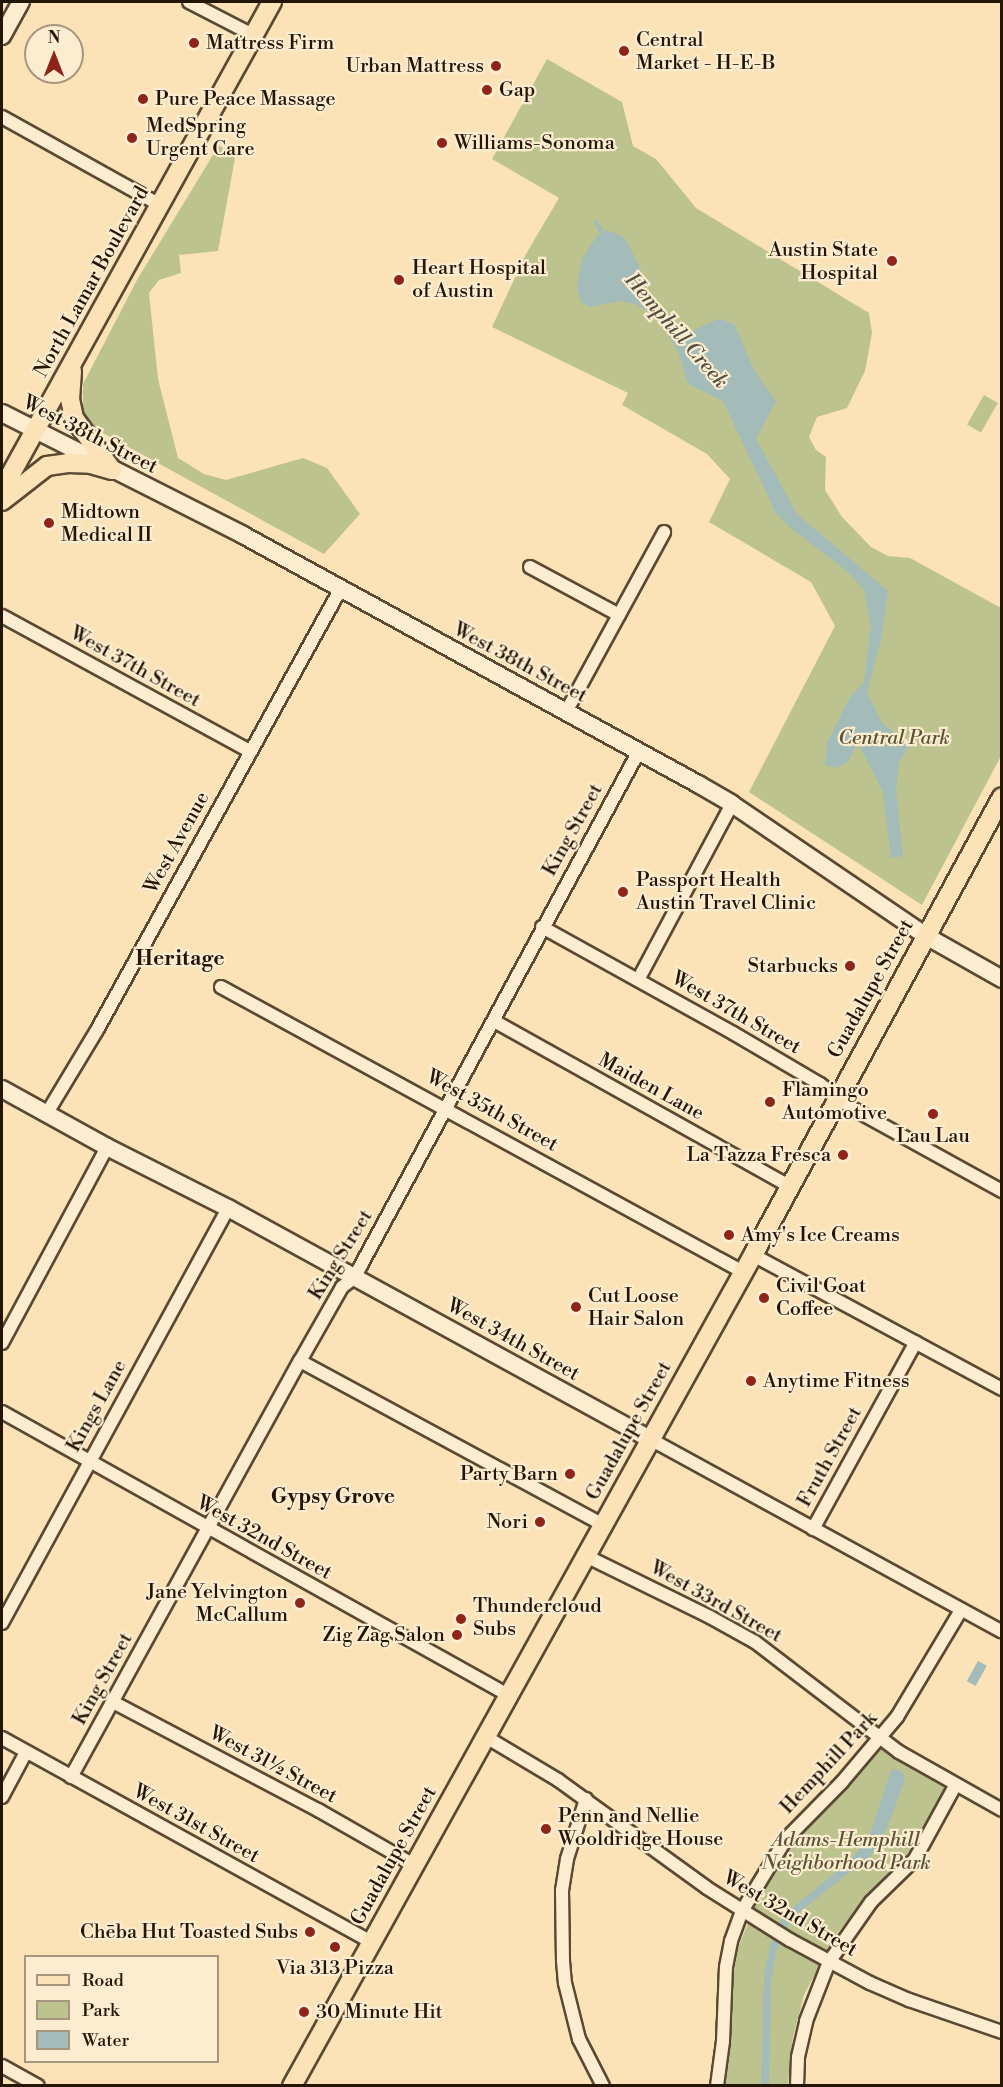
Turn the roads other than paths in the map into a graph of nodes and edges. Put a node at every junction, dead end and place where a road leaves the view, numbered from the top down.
1 (21, 2) edge
2 (189, 2) edge
3 (272, 2) edge
4 (2, 36) edge
5 (254, 36) junction
6 (2, 117) edge
7 (160, 205) junction
8 (73, 363) junction
9 (2, 413) edge
10 (35, 431) junction
11 (112, 470) junction
12 (2, 490) edge
13 (2, 501) edge
14 (664, 532) dead end
15 (530, 567) dead end
16 (340, 590) junction
17 (619, 615) junction
18 (2, 616) edge
19 (566, 712) junction
20 (249, 751) junction
21 (639, 751) junction
22 (1002, 797) edge
23 (732, 804) junction
24 (542, 927) junction
25 (926, 936) junction
26 (1002, 979) edge
27 (638, 980) junction
28 (221, 987) dead end
29 (494, 1021) junction
30 (2, 1089) edge
31 (837, 1096) junction
32 (448, 1108) junction
33 (47, 1113) junction
34 (107, 1147) junction
35 (789, 1186) junction
36 (1002, 1191) edge
37 (228, 1208) junction
38 (753, 1255) junction
39 (743, 1272) junction
40 (354, 1278) junction
41 (916, 1342) junction
42 (2, 1343) edge
43 (300, 1361) junction
44 (1002, 1389) edge
45 (2, 1412) edge
46 (650, 1439) junction
47 (89, 1462) junction
48 (603, 1525) junction
49 (207, 1529) junction
50 (813, 1529) junction
51 (586, 1556) junction
52 (961, 1610) junction
53 (2, 1623) edge
54 (1002, 1632) edge
55 (508, 1695) junction
56 (113, 1702) junction
57 (486, 1737) junction
58 (2, 1738) edge
59 (880, 1739) junction
60 (26, 1752) junction
61 (71, 1777) junction
62 (955, 1786) junction
63 (2, 1797) edge
64 (586, 1799) junction
65 (1002, 1810) edge
66 (414, 1865) junction
67 (742, 1911) junction
68 (372, 1942) junction
69 (829, 1962) junction
70 (1002, 2032) edge
71 (2, 2066) edge
72 (21, 2081) edge
73 (38, 2085) edge
74 (292, 2085) edge
75 (603, 2085) edge
76 (717, 2085) edge
77 (797, 2085) edge

1 - 4 main road
2 - 5 street
3 - 5 main road, North Lamar Boulevard
5 - 7 main road, North Lamar Boulevard
6 - 7 street
7 - 8 main road, North Lamar Boulevard
8 - 10 main road, North Lamar Boulevard
8 - 11 main road
9 - 10 main road, West 38th Street
10 - 11 main road, West 38th Street
10 - 12 main road, North Lamar Boulevard
11 - 13 main road
11 - 16 main road, West 38th Street
14 - 17 street
15 - 17 street
16 - 19 main road, West 38th Street
16 - 20 street, West Avenue
17 - 19 street
18 - 20 street, West 37th Street
19 - 21 main road, West 38th Street
20 - 33 street, West Avenue
21 - 23 main road, West 38th Street
21 - 24 street, King Street
22 - 25 main road, Guadalupe Street
23 - 25 main road, West 38th Street
23 - 27 street
24 - 27 street, West 37th Street
24 - 29 street, King Street
25 - 26 main road, West 38th Street
25 - 31 main road, Guadalupe Street
27 - 31 street, West 37th Street
28 - 32 street, West 35th Street
29 - 32 street, King Street
29 - 35 street, Maiden Lane
30 - 33 main road, West 34th Street
31 - 35 main road, Guadalupe Street
31 - 36 street, West 37th Street
32 - 39 street, West 35th Street
32 - 40 street, King Street
33 - 34 main road, West 34th Street
34 - 37 main road, West 34th Street
34 - 42 street
35 - 38 main road, Guadalupe Street
37 - 40 main road, West 34th Street
37 - 47 street, Kings Lane
38 - 39 main road, Guadalupe Street
38 - 41 street
39 - 46 main road, Guadalupe Street
40 - 43 street, King Street
40 - 46 main road, West 34th Street
41 - 44 street
41 - 50 street, Fruth Street
43 - 48 street
43 - 49 street, King Street
45 - 47 street, West 32nd Street
46 - 48 main road, Guadalupe Street
46 - 50 street, West 34th Street
47 - 49 street, West 32nd Street
47 - 53 street, Kings Lane
48 - 51 main road, Guadalupe Street
49 - 55 street, West 32nd Street
49 - 56 street, King Street
50 - 52 street, West 34th Street
51 - 55 main road, Guadalupe Street
51 - 59 street, West 33rd Street
52 - 54 street, West 34th Street
52 - 59 street, Hemphill Park
55 - 57 main road, Guadalupe Street
56 - 61 street, King Street
56 - 66 street, West 31½ Street
57 - 64 street, West 32nd Street
57 - 66 main road, Guadalupe Street
58 - 60 street, West 31st Street
59 - 62 street, West 33rd Street
59 - 67 street, Hemphill Park
60 - 61 street, West 31st Street
60 - 63 street
61 - 68 street, West 31st Street
62 - 65 street, West 33rd Street
62 - 69 street
64 - 67 street, West 32nd Street
64 - 75 street
66 - 68 main road, Guadalupe Street
67 - 69 street, West 32nd Street
67 - 76 street, Hemphill Park
68 - 74 main road, Guadalupe Street
69 - 70 street, West 32nd Street
69 - 77 street
71 - 72 street
72 - 73 street

